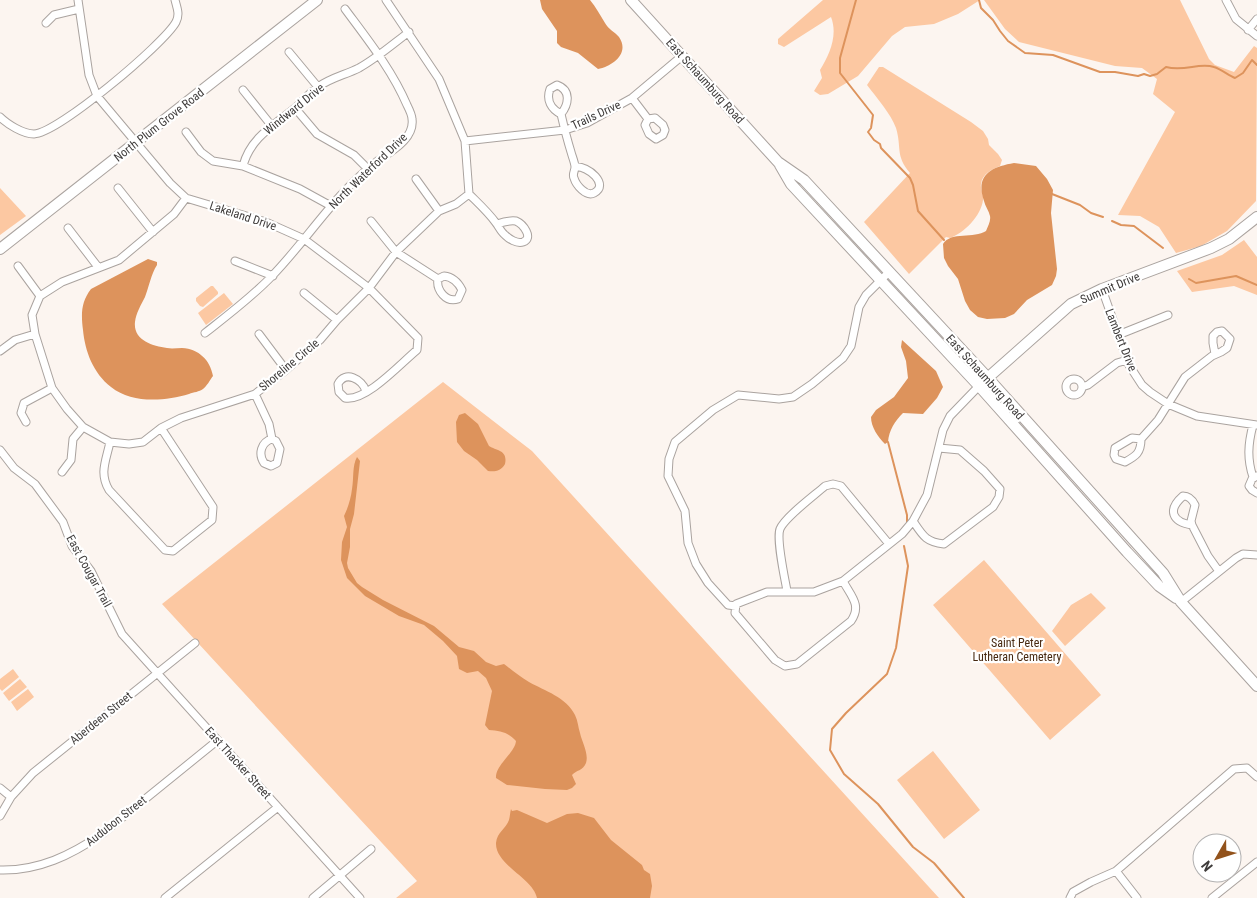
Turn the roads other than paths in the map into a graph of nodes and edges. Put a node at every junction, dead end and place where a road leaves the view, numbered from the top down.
1 (78, 0) edge
2 (175, 0) edge
3 (317, 0) edge
4 (386, 0) edge
5 (631, 0) edge
6 (1226, 0) edge
7 (79, 9) junction
8 (345, 9) dead end
9 (1257, 19) edge
10 (46, 23) dead end
11 (1248, 30) junction
12 (409, 32) junction
13 (1257, 36) edge
14 (289, 52) dead end
15 (378, 54) junction
16 (682, 56) junction
17 (318, 87) junction
18 (243, 90) dead end
19 (97, 96) junction
20 (632, 98) junction
21 (295, 108) junction
22 (561, 114) dead end
23 (0, 118) edge
24 (648, 119) dead end
25 (271, 125) junction
26 (565, 130) junction
27 (186, 132) dead end
28 (465, 141) junction
29 (136, 143) junction
30 (778, 162) junction
31 (243, 166) junction
32 (575, 167) dead end
33 (368, 169) junction
34 (416, 179) dead end
35 (118, 188) dead end
36 (469, 194) junction
37 (186, 198) junction
38 (331, 206) junction
39 (439, 211) junction
40 (1257, 217) edge
41 (371, 221) dead end
42 (497, 224) dead end
43 (68, 228) dead end
44 (153, 232) junction
45 (304, 239) junction
46 (0, 249) edge
47 (396, 252) junction
48 (235, 261) dead end
49 (18, 266) dead end
50 (98, 267) junction
51 (889, 272) junction
52 (273, 276) junction
53 (438, 278) dead end
54 (881, 280) junction
55 (368, 288) junction
56 (1102, 290) junction
57 (304, 293) dead end
58 (40, 296) junction
59 (1168, 315) dead end
60 (337, 320) junction
61 (205, 333) dead end
62 (34, 334) junction
63 (258, 334) dead end
64 (1118, 335) junction
65 (0, 351) edge
66 (1216, 354) dead end
67 (1127, 360) junction
68 (286, 370) junction
69 (988, 378) junction
70 (979, 386) junction
71 (1082, 387) dead end
72 (52, 388) junction
73 (366, 391) dead end
74 (255, 394) junction
75 (1168, 404) junction
76 (26, 422) dead end
77 (1255, 425) edge
78 (83, 427) junction
79 (162, 428) junction
80 (272, 439) dead end
81 (1141, 439) dead end
82 (110, 442) junction
83 (939, 448) junction
84 (0, 450) edge
85 (62, 472) dead end
86 (1255, 477) edge
87 (1257, 492) edge
88 (913, 521) junction
89 (1192, 525) dead end
90 (888, 544) junction
91 (1257, 555) edge
92 (1218, 570) junction
93 (843, 581) junction
94 (787, 591) junction
95 (1181, 602) junction
96 (736, 605) junction
97 (118, 626) joint
98 (195, 643) dead end
99 (157, 673) junction
100 (1257, 686) edge
101 (218, 740) junction
102 (1257, 777) edge
103 (0, 788) edge
104 (11, 797) junction
105 (278, 807) junction
106 (0, 816) edge
107 (371, 849) dead end
108 (1257, 862) edge
109 (0, 870) edge
110 (1116, 871) junction
111 (341, 875) junction
112 (165, 898) edge
113 (313, 898) edge
114 (360, 898) edge
115 (1070, 898) edge
116 (1137, 898) edge
117 (1212, 898) edge

1 - 7 street, Lakeland Drive
2 - 19 street
3 - 29 main road, North Plum Grove Road
4 - 12 street
5 - 16 main road, East Schaumburg Road
6 - 11 street
7 - 10 street
7 - 19 street, Lakeland Drive
8 - 15 street, North Waterford Drive
9 - 11 street
11 - 13 street
12 - 15 street, Windward Drive
12 - 28 street
14 - 17 street
15 - 17 street, Windward Drive
15 - 33 street, North Waterford Drive
16 - 20 street, Trails Drive
16 - 30 main road, East Schaumburg Road
17 - 21 street, Windward Drive
18 - 25 street
19 - 23 street
19 - 29 street, Lakeland Drive
20 - 24 street
20 - 26 street, Trails Drive
21 - 25 street, Windward Drive
21 - 33 street
22 - 26 street
25 - 31 street, Windward Drive
26 - 28 street, Trails Drive
26 - 32 street
27 - 31 street
28 - 36 street
29 - 37 street, Lakeland Drive
29 - 46 main road, North Plum Grove Road
30 - 51 main road, East Schaumburg Road
30 - 54 main road, East Schaumburg Road
31 - 38 street
33 - 38 street, North Waterford Drive
34 - 39 street
35 - 44 street
36 - 39 street, Shoreline Circle
36 - 42 street
37 - 44 street
37 - 45 street, Lakeland Drive
38 - 45 street, North Waterford Drive
39 - 47 street, Shoreline Circle
40 - 56 main road, Summit Drive
41 - 47 street
43 - 50 street
44 - 50 street
45 - 52 street, North Waterford Drive
45 - 55 street, Lakeland Drive
47 - 53 street
47 - 55 street, Shoreline Circle
48 - 52 street
49 - 58 street
50 - 58 street
51 - 54 street
51 - 69 main road, East Schaumburg Road
52 - 61 street, North Waterford Drive
54 - 70 main road, East Schaumburg Road
54 - 96 street
55 - 60 street, Shoreline Circle
55 - 73 street, Lakeland Drive
56 - 64 street, Lambert Drive
56 - 69 main road, Summit Drive
57 - 60 street
58 - 62 street, Shoreline Circle
59 - 64 street
60 - 68 street, Shoreline Circle
62 - 65 street
62 - 72 street, Shoreline Circle
63 - 68 street
64 - 67 street, Lambert Drive
66 - 75 street
67 - 71 street
67 - 75 street, Lambert Drive
68 - 74 street, Shoreline Circle
69 - 70 main road, Summit Drive
69 - 95 main road, East Schaumburg Road
70 - 83 street
70 - 95 main road, East Schaumburg Road
72 - 76 street
72 - 78 street, Shoreline Circle
74 - 79 street, Shoreline Circle
74 - 80 street
75 - 77 street, Lambert Drive
75 - 81 street
77 - 86 street
78 - 82 street, Shoreline Circle
78 - 85 street
79 - 82 street, Shoreline Circle
79 - 82 street
83 - 88 street
83 - 88 street
84 - 97 street, East Cougar Trail
86 - 87 street
88 - 90 street
89 - 92 street
90 - 93 street
90 - 94 street
91 - 92 street
92 - 95 street
93 - 94 street
93 - 96 street
94 - 96 street
95 - 100 main road, East Schaumburg Road
97 - 99 street, East Thacker Street
98 - 99 street, Aberdeen Street
99 - 101 street, East Thacker Street
99 - 104 street, Aberdeen Street
101 - 105 street, East Thacker Street
101 - 109 street, Audubon Street
102 - 110 street
103 - 104 street
104 - 106 street, Aberdeen Street
105 - 111 street, East Thacker Street
105 - 112 street
107 - 111 street
108 - 117 street
110 - 115 street
110 - 116 street
111 - 113 street
111 - 114 street, East Thacker Street

